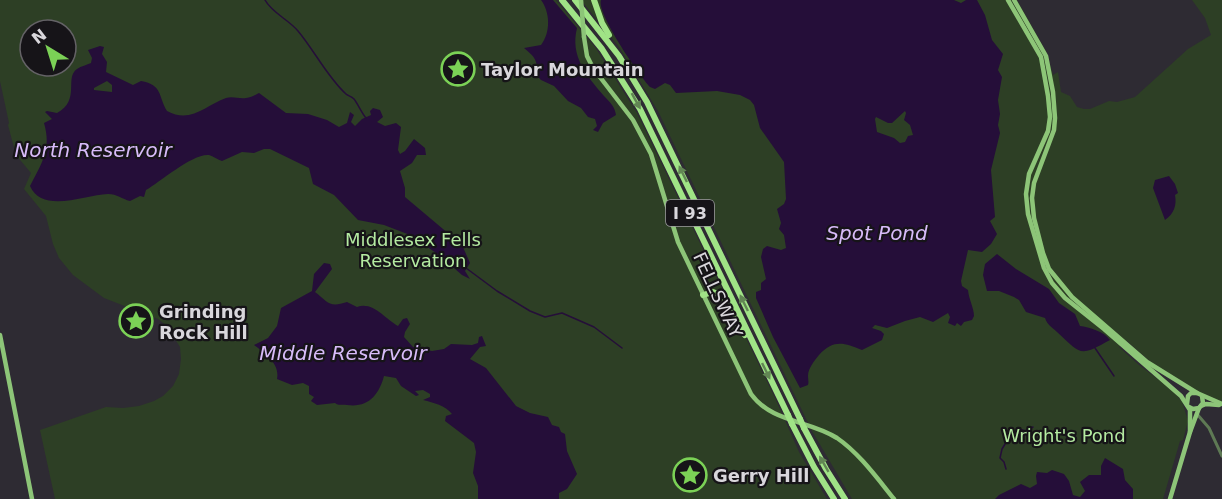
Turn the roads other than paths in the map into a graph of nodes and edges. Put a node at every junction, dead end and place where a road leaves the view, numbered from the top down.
1 (562, 0) edge
2 (575, 0) edge
3 (581, 0) edge
4 (594, 0) edge
5 (1008, 0) edge
6 (1014, 0) edge
7 (615, 50) junction
8 (1037, 157) junction
9 (1043, 160) junction
10 (1029, 202) junction
11 (703, 295) junction
12 (0, 335) edge
13 (1117, 338) junction
14 (757, 351) junction
15 (1198, 393) junction
16 (1222, 405) edge
17 (1188, 406) junction
18 (1199, 409) junction
19 (1190, 432) junction
20 (1222, 456) edge
21 (32, 499) edge
22 (834, 499) edge
23 (845, 499) edge
24 (894, 499) edge
25 (1170, 499) edge

1 -> 14 highway, I 93
2 - 7 highway, I 93
3 - 11 main road, FELLSWAY, bridge
4 - 7 highway
5 - 8 main road
6 - 9 main road
23 -> 7 highway, I 93, bridge
8 - 9 main road
8 - 10 main road
9 - 10 main road
10 - 13 main road
11 - 14 highway
11 - 24 main road, FELLSWAY
12 - 21 main road
13 - 15 main road
13 - 17 main road
14 -> 22 highway, I 93, bridge
15 - 16 main road
15 - 17 main road
15 - 18 main road
16 - 18 main road
17 - 18 main road
17 - 19 main road
18 - 19 main road
18 - 20 street
19 - 25 main road

